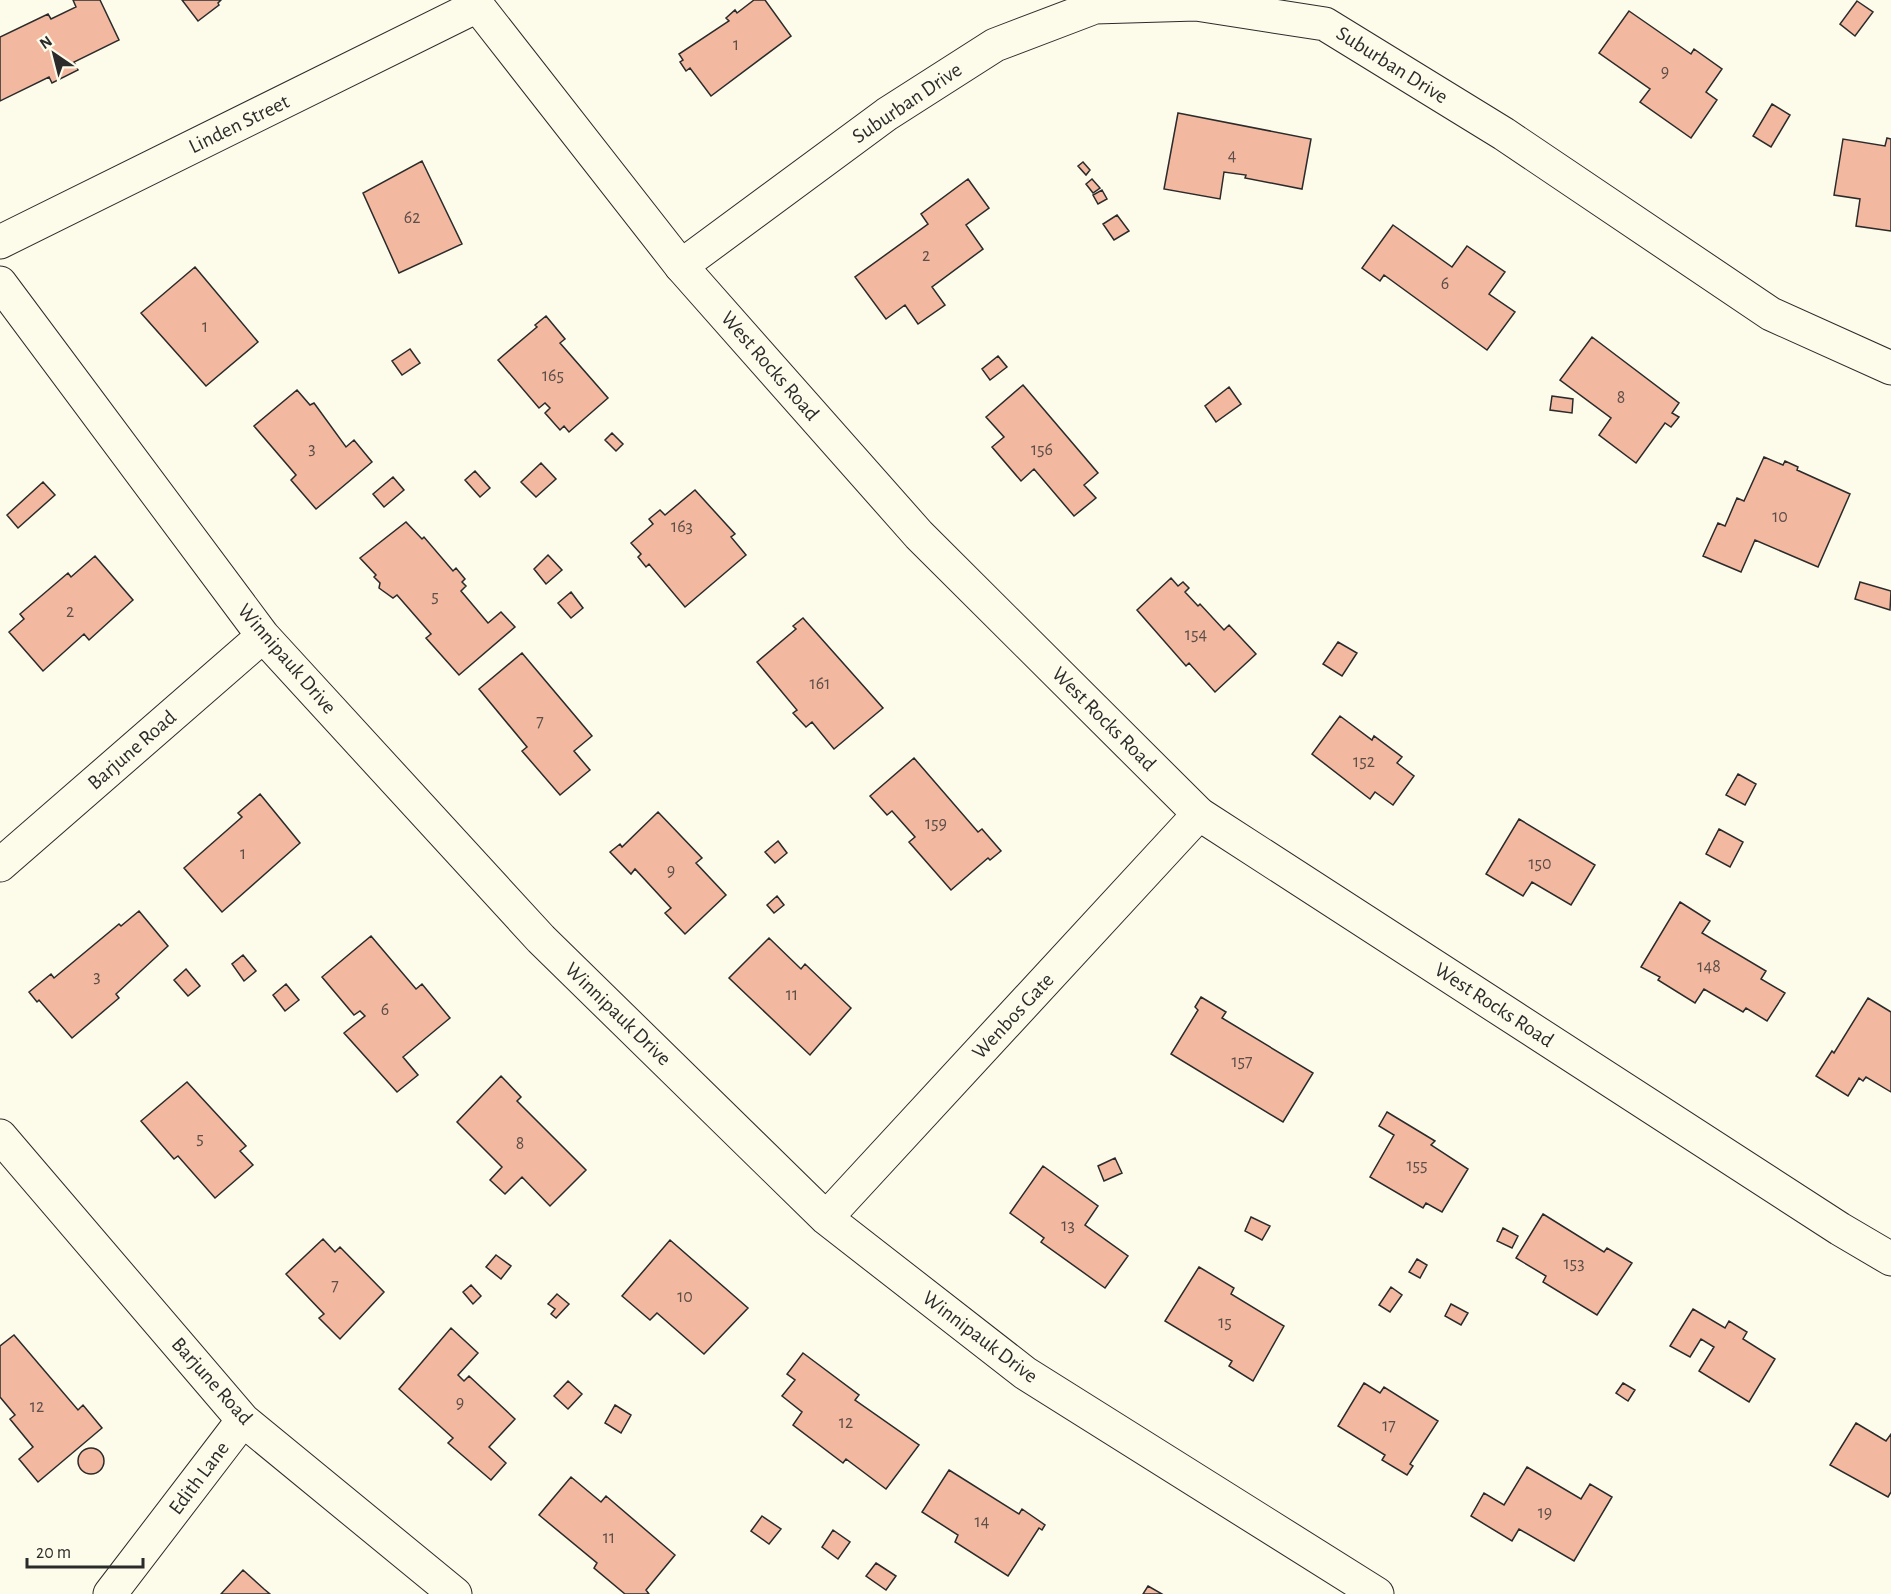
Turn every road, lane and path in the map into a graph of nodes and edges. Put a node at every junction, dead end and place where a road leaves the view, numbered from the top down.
1 (475, 3) edge
2 (0, 242) edge
3 (681, 266) junction
4 (0, 283) edge
5 (1891, 368) edge
6 (263, 636) junction
7 (1199, 814) junction
8 (0, 865) edge
9 (0, 1136) edge
10 (826, 1218) junction
11 (1891, 1259) edge
12 (243, 1420) junction
13 (110, 1594) edge
14 (455, 1594) edge
15 (1377, 1594) edge

1 - 2 street, Linden Street
1 - 3 street, West Rocks Road
3 - 5 street, Suburban Drive
3 - 7 street, West Rocks Road
4 - 6 street, Winnipauk Drive
6 - 8 street, Barjune Road
6 - 10 street, Winnipauk Drive
7 - 10 street, Wenbos Gate
7 - 11 street, West Rocks Road
9 - 12 street, Barjune Road
10 - 15 street, Winnipauk Drive
12 - 13 street, Edith Lane
12 - 14 street, Barjune Road

